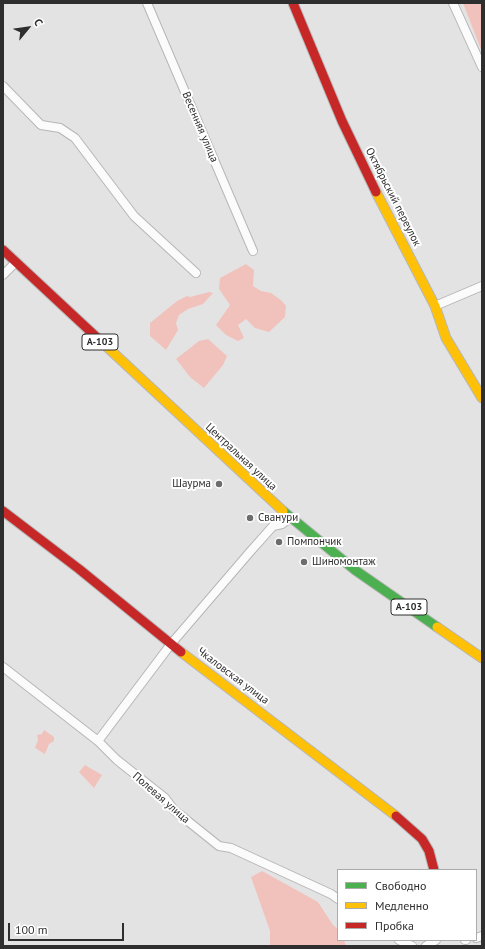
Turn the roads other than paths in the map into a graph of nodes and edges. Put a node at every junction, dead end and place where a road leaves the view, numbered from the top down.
1 (147, 3) edge
2 (293, 3) edge
3 (453, 3) edge
4 (482, 67) edge
5 (3, 86) edge
6 (3, 250) edge
7 (253, 252) dead end
8 (16, 262) junction
9 (196, 273) dead end
10 (3, 275) edge
11 (482, 286) edge
12 (435, 306) junction
13 (482, 398) edge
14 (3, 511) edge
15 (290, 518) junction
16 (171, 644) junction
17 (482, 658) edge
18 (3, 667) edge
19 (98, 741) junction
20 (434, 869) edge
21 (337, 898) edge
22 (401, 941) edge
23 (412, 946) edge

1 - 7 street, Весенняя улица
2 - 12 street, Октябрьский переулок
3 - 4 street
5 - 9 street
6 - 8 street, Центральная улица / А-103
8 - 10 street
8 - 15 street, Центральная улица / А-103
11 - 12 street
12 - 13 street, Октябрьский переулок
14 - 16 street, Чкаловская улица
15 - 16 street
15 - 17 street, Центральная улица / А-103
16 - 19 street
16 - 20 street, Чкаловская улица
18 - 19 street, Полевая улица
19 - 21 street, Полевая улица
22 - 23 street

